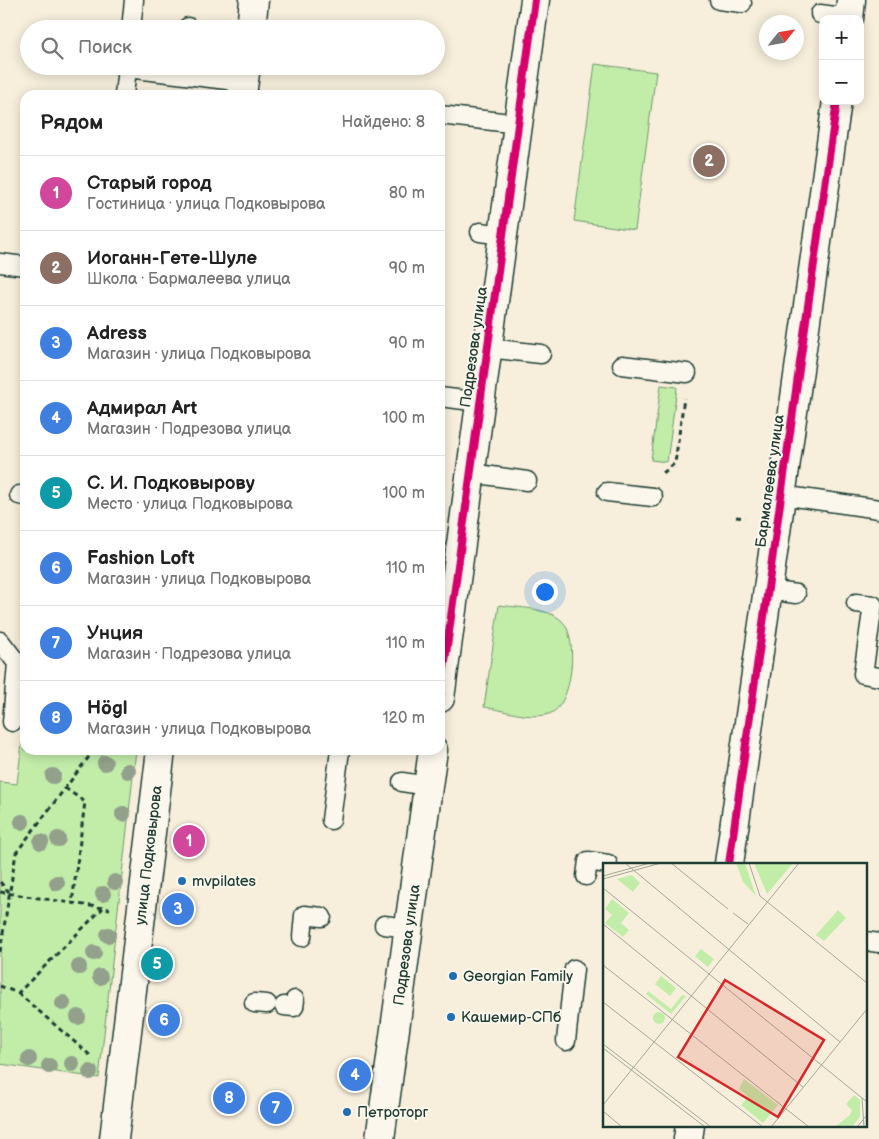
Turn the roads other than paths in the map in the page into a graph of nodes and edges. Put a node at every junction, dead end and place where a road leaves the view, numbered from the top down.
1 (134, 0) edge
2 (254, 0) edge
3 (535, 0) edge
4 (720, 0) edge
5 (742, 3) dead end
6 (850, 12) edge
7 (820, 14) dead end
8 (132, 20) edge
9 (252, 20) edge
10 (126, 75) edge
11 (194, 75) edge
12 (244, 81) edge
13 (125, 90) edge
14 (836, 105) edge
15 (445, 115) edge
16 (518, 124) junction
17 (0, 263) edge
18 (20, 265) edge
19 (488, 348) junction
20 (541, 354) dead end
21 (622, 365) dead end
22 (687, 373) road end
23 (445, 398) edge
24 (480, 402) junction
25 (470, 473) junction
26 (527, 481) dead end
27 (607, 492) dead end
28 (781, 495) junction
29 (653, 497) road end
30 (879, 509) edge
31 (768, 590) junction
32 (796, 594) dead end
33 (856, 603) dead end
34 (445, 620) edge
35 (0, 641) edge
36 (879, 677) edge
37 (12, 722) dead end
38 (160, 755) edge
39 (341, 755) edge
40 (430, 755) edge
41 (331, 820) dead end
42 (603, 863) edge
43 (729, 863) edge
44 (586, 876) dead end
45 (322, 918) dead end
46 (302, 937) dead end
47 (866, 941) edge
48 (879, 943) edge
49 (574, 969) dead end
50 (566, 1041) dead end
51 (690, 1126) edge
52 (114, 1139) edge
53 (380, 1139) edge
54 (688, 1139) edge

1 - 8 lane
2 - 9 street
3 - 16 street, Подрезова улица
4 - 5 lane
6 - 7 lane
10 - 13 lane
11 - 12 lane
14 - 28 street, Бармалеева улица
15 - 16 lane
16 - 19 street, Подрезова улица
17 - 18 lane
19 - 20 lane
19 - 24 street, Подрезова улица
21 - 22 lane
23 - 24 lane
24 - 25 street, Подрезова улица
25 - 26 lane
25 - 34 street, Подрезова улица
27 - 29 lane
28 - 30 lane
28 - 31 street, Бармалеева улица
31 - 32 lane
31 - 43 street, Бармалеева улица
33 - 36 lane
35 - 37 lane
38 - 52 street, улица Подковырова
39 - 41 lane
40 - 53 street, Подрезова улица
42 - 44 lane
45 - 46 lane
47 - 48 lane
49 - 50 lane
51 - 54 street

